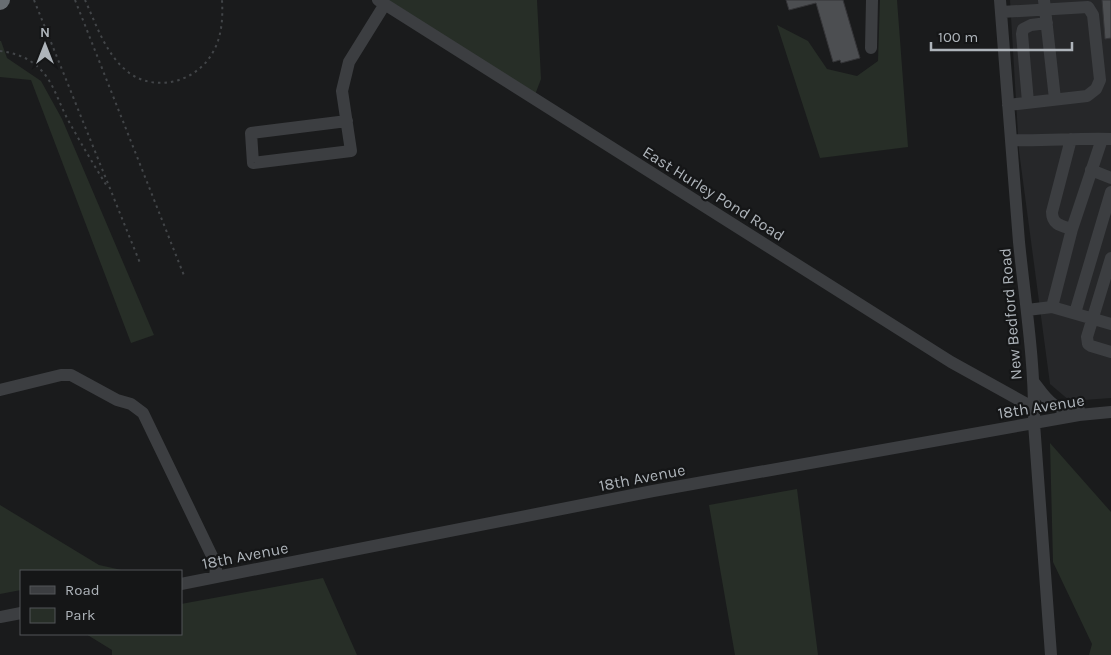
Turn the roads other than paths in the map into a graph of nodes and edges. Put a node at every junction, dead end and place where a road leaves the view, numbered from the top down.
1 (872, 0) edge
2 (382, 2) edge
3 (1073, 4) edge
4 (1045, 5) edge
5 (1000, 6) edge
6 (1047, 23) junction
7 (871, 48) dead end
8 (1055, 99) junction
9 (1028, 102) junction
10 (1008, 104) junction
11 (347, 120) junction
12 (1071, 139) junction
13 (1106, 139) edge
14 (1011, 140) junction
15 (1091, 170) junction
16 (1111, 178) edge
17 (1111, 192) edge
18 (1072, 229) junction
19 (1111, 258) edge
20 (1052, 307) junction
21 (1027, 310) junction
22 (1075, 313) junction
23 (1093, 319) junction
24 (1111, 324) edge
25 (1111, 352) edge
26 (1033, 381) junction
27 (0, 390) edge
28 (1034, 408) junction
29 (1111, 411) edge
30 (1034, 423) junction
31 (215, 577) junction
32 (182, 584) edge
33 (20, 613) edge
34 (0, 617) edge
35 (1051, 655) edge

1 - 7 street
2 - 11 street
2 - 28 street, East Hurley Pond Road
3 - 4 street
3 - 8 street
4 - 5 street
4 - 6 street
5 - 10 street, New Bedford Road
6 - 8 street
6 - 9 street
8 - 9 street
9 - 10 street
10 - 14 street, New Bedford Road
11 - 11 street
12 - 13 street
12 - 14 street
12 - 18 street
13 - 15 street
14 - 21 street, New Bedford Road
15 - 16 street
15 - 18 street
17 - 22 street
18 - 20 street
19 - 23 street
20 - 21 street
20 - 22 street
21 - 26 street, New Bedford Road
22 - 23 street
23 - 24 street
23 - 25 street
26 - 28 street, New Bedford Road
26 - 29 street
27 - 31 street
28 - 30 street, New Bedford Road
29 - 30 street, 18th Avenue
30 - 31 street, 18th Avenue
30 - 35 street, New Bedford Road
31 - 32 street, 18th Avenue
33 - 34 street

